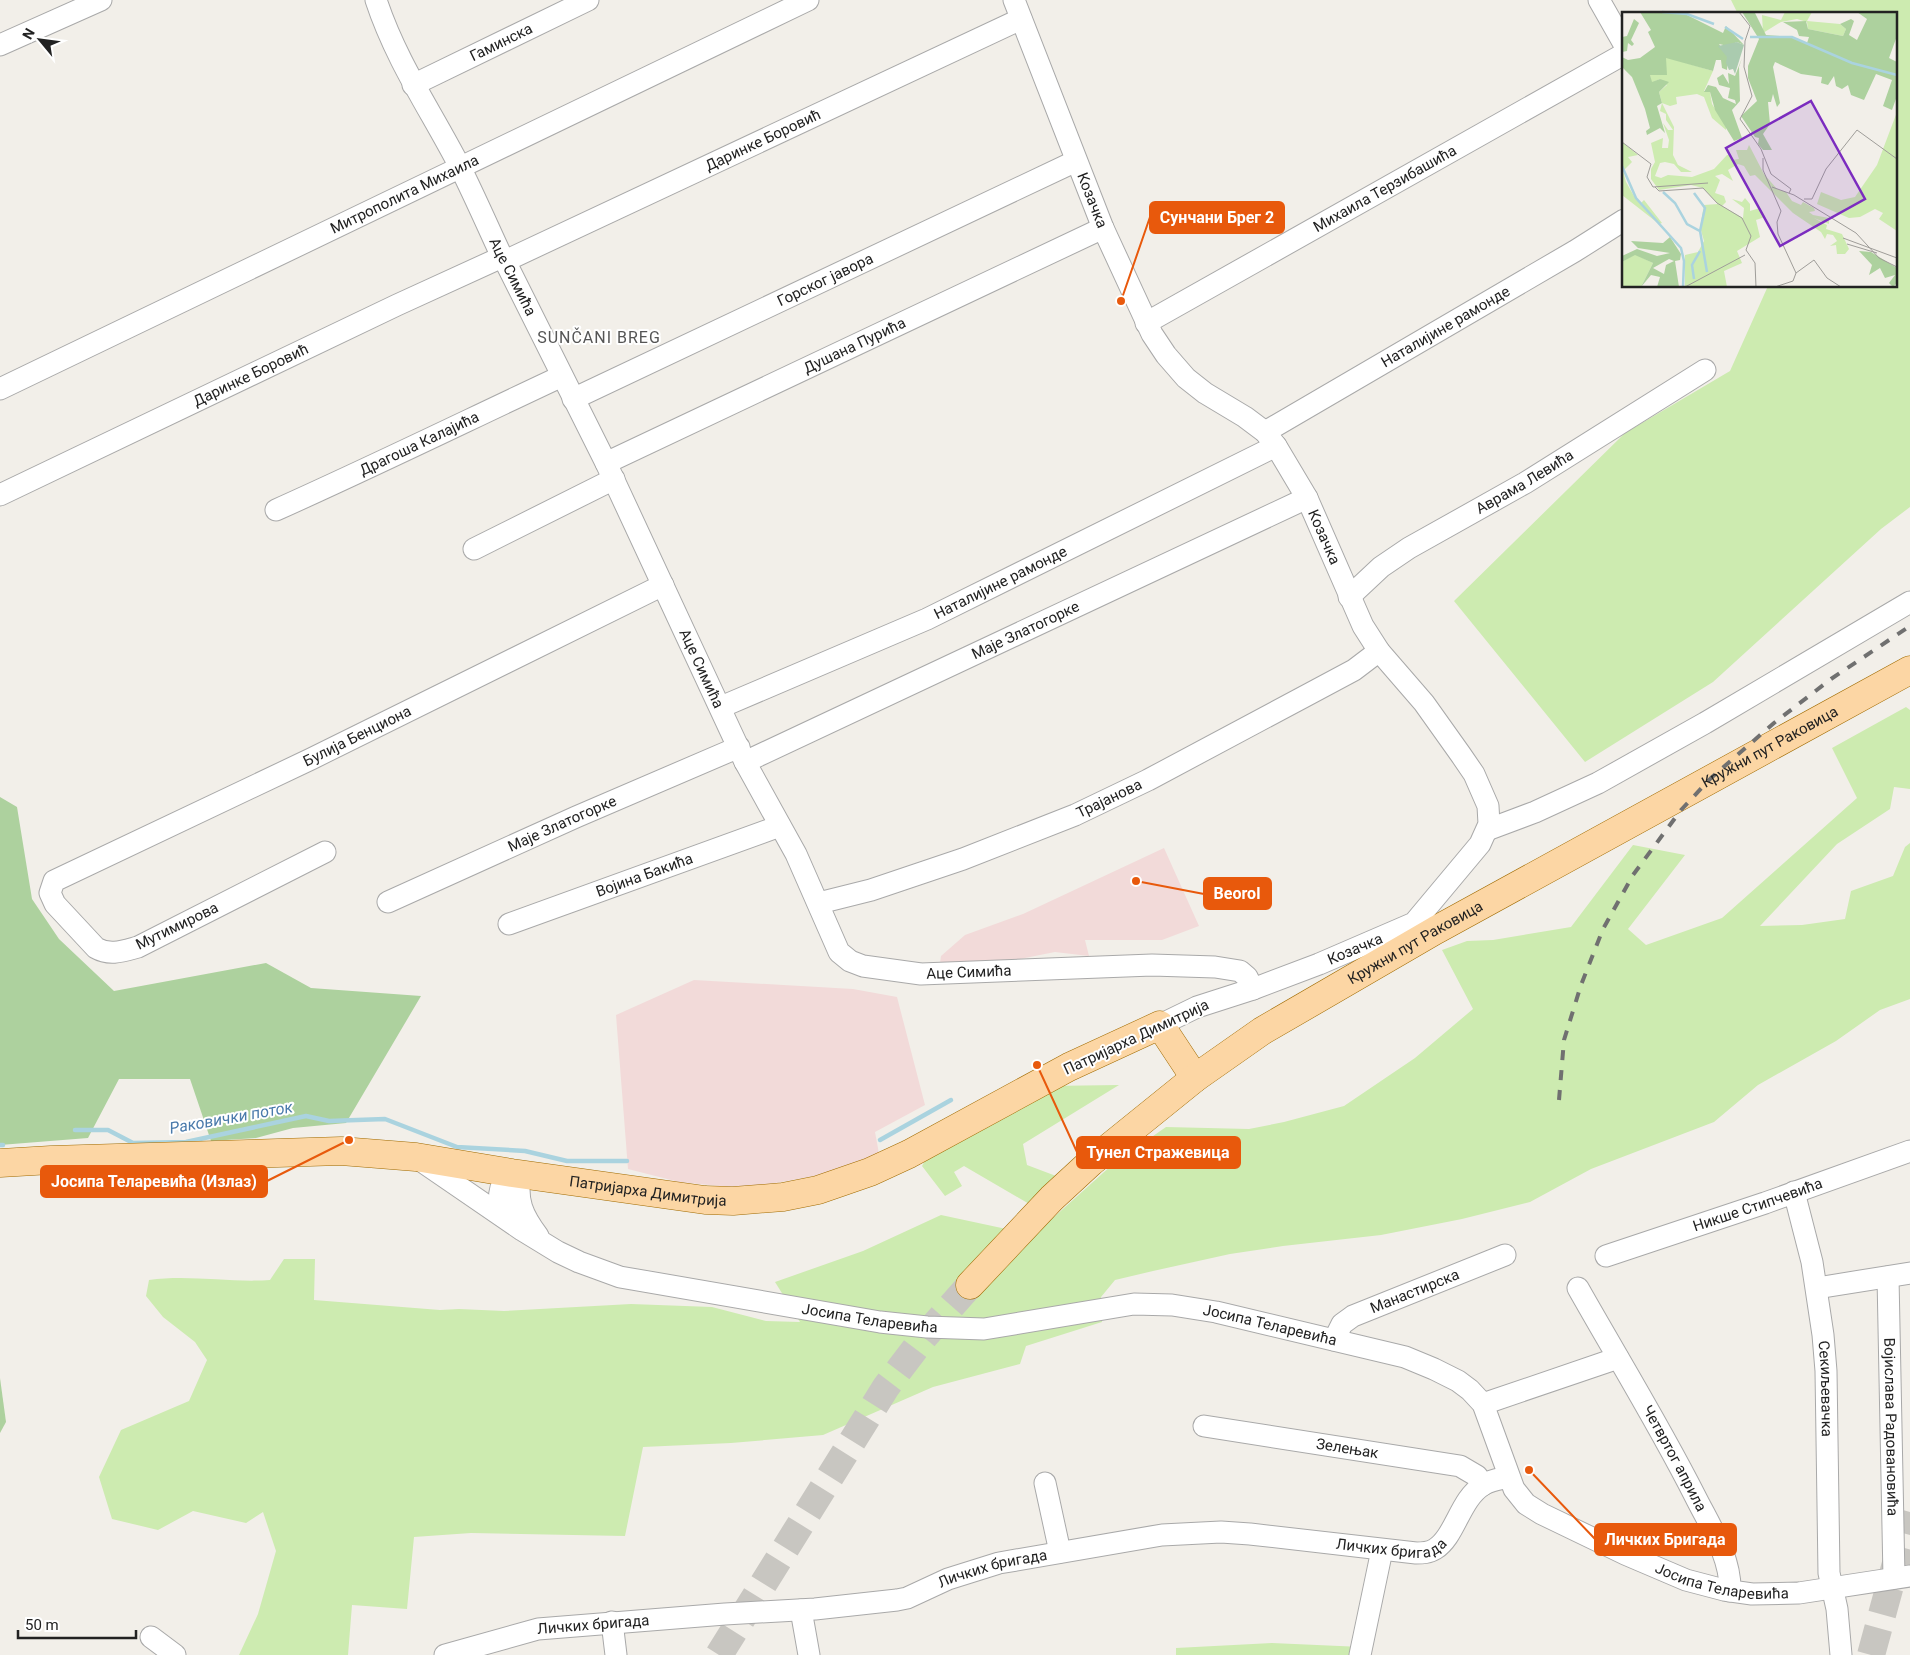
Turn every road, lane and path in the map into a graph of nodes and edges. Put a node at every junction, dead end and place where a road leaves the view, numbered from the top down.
1 (101, 0) edge
2 (376, 0) edge
3 (588, 0) edge
4 (808, 0) edge
5 (1598, 0) edge
6 (1018, 9) edge
7 (1622, 41) edge
8 (0, 45) edge
9 (1622, 55) edge
10 (413, 85) junction
11 (1076, 161) junction
12 (460, 167) junction
13 (1622, 221) edge
14 (1103, 228) junction
15 (504, 259) junction
16 (1146, 323) junction
17 (1705, 370) dead end
18 (562, 376) junction
19 (0, 389) edge
20 (573, 399) junction
21 (1271, 439) junction
22 (610, 471) junction
23 (0, 495) edge
24 (1307, 498) junction
25 (276, 510) dead end
26 (474, 548) dead end
27 (663, 585) junction
28 (1349, 597) junction
29 (1910, 602) edge
30 (1379, 651) junction
31 (1910, 670) edge
32 (721, 707) junction
33 (742, 754) junction
34 (780, 826) junction
35 (1487, 830) junction
36 (325, 852) dead end
37 (51, 887) joint
38 (388, 902) dead end
39 (818, 903) junction
40 (509, 924) dead end
41 (1253, 989) junction
42 (1160, 1025) junction
43 (1195, 1078) junction
44 (1910, 1151) edge
45 (416, 1157) junction
46 (0, 1163) edge
47 (517, 1174) junction
48 (1794, 1192) junction
49 (504, 1217) junction
50 (541, 1240) junction
51 (1505, 1255) dead end
52 (1606, 1256) dead end
53 (1910, 1273) edge
54 (1888, 1277) junction
55 (970, 1285) tunnel mouth
56 (1578, 1288) dead end
57 (1817, 1288) junction
58 (1334, 1340) junction
59 (1618, 1358) junction
60 (1483, 1404) junction
61 (1204, 1426) dead end
62 (1509, 1477) junction
63 (1045, 1483) dead end
64 (1483, 1485) junction
65 (1382, 1550) junction
66 (1060, 1552) junction
67 (1902, 1577) edge
68 (1832, 1589) junction
69 (1730, 1591) junction
70 (801, 1610) junction
71 (612, 1622) junction
72 (151, 1637) dead end
73 (175, 1655) edge
74 (445, 1655) edge
75 (616, 1655) edge
76 (809, 1655) edge
77 (1360, 1655) edge
78 (1841, 1655) edge

1 - 8 street
2 - 10 street, Аце Симића
3 - 10 street, Гаминска
4 - 12 street, Митрополита Михаила
5 - 7 street
6 - 11 street, Козачка
6 - 15 street, Даринке Боровић
9 - 16 street, Михаила Терзибашића
10 - 12 street, Аце Симића
11 - 14 street, Козачка
11 - 20 street, Горског јавора
12 - 15 street, Аце Симића
12 - 19 street, Митрополита Михаила
13 - 21 street, Наталијине рамонде
14 - 16 street, Козачка
14 - 22 street, Душана Пурића
15 - 18 street, Аце Симића
15 - 23 street, Даринке Боровић
16 - 21 street, Козачка
17 - 28 street, Аврама Левића
18 - 20 street, Аце Симића
18 - 25 street, Драгоша Калајића
20 - 22 street, Аце Симића
21 - 24 street, Козачка
21 - 32 street, Наталијине рамонде
22 - 26 street, Душана Пурића
22 - 27 street, Аце Симића
24 - 28 street, Козачка
24 - 33 street, Маје Златогорке
27 - 32 street, Аце Симића
27 - 37 street, Булија Бенциона
28 - 30 street, Козачка
29 - 35 street
30 - 35 street, Козачка
30 - 39 street, Трајанова
31 - 43 main road, Кружни пут Раковица
32 - 33 street, Аце Симића
33 - 34 street, Аце Симића
33 - 38 street, Маје Златогорке
34 - 39 street, Аце Симића
34 - 40 street, Војина Бакића
35 - 41 street, Козачка
36 - 37 street, Мутимирова
39 - 41 street, Аце Симића
41 - 42 street, Патријарха Димитрија
42 - 43 main road
42 - 47 main road, Патријарха Димитрија
43 - 55 main road, Кружни пут Раковица
44 - 48 street, Никше Стипчевића
45 - 46 main road, Патријарха Димитрија
45 - 47 main road, Патријарха Димитрија
45 - 49 street, Јосипа Теларевића
47 - 49 street
47 - 50 street, Јосипа Теларевића
48 - 52 street, Никше Стипчевића
48 - 57 street, Секиљевачка
49 - 50 street, Јосипа Теларевића
50 - 58 street, Јосипа Теларевића
51 - 58 street, Манастирска
53 - 54 street
54 - 57 street
54 - 67 street, Војислава Радовановића
56 - 59 street, Четвртог априла
57 - 68 street, Секиљевачка
58 - 60 street, Јосипа Теларевића
59 - 60 street
59 - 69 street, Четвртог априла
60 - 62 street, Јосипа Теларевића
61 - 64 street, Зелењак
62 - 64 street, Личких бригада
62 - 69 street, Јосипа Теларевића
63 - 66 street
64 - 65 street, Личких бригада
65 - 66 street, Личких бригада
65 - 77 street
66 - 70 street, Личких бригада
67 - 68 street, Јосипа Теларевића
68 - 69 street, Јосипа Теларевића
68 - 78 street, Секиљевачка
70 - 71 street, Личких бригада
70 - 76 street
71 - 74 street, Личких бригада
71 - 75 street
72 - 73 street

